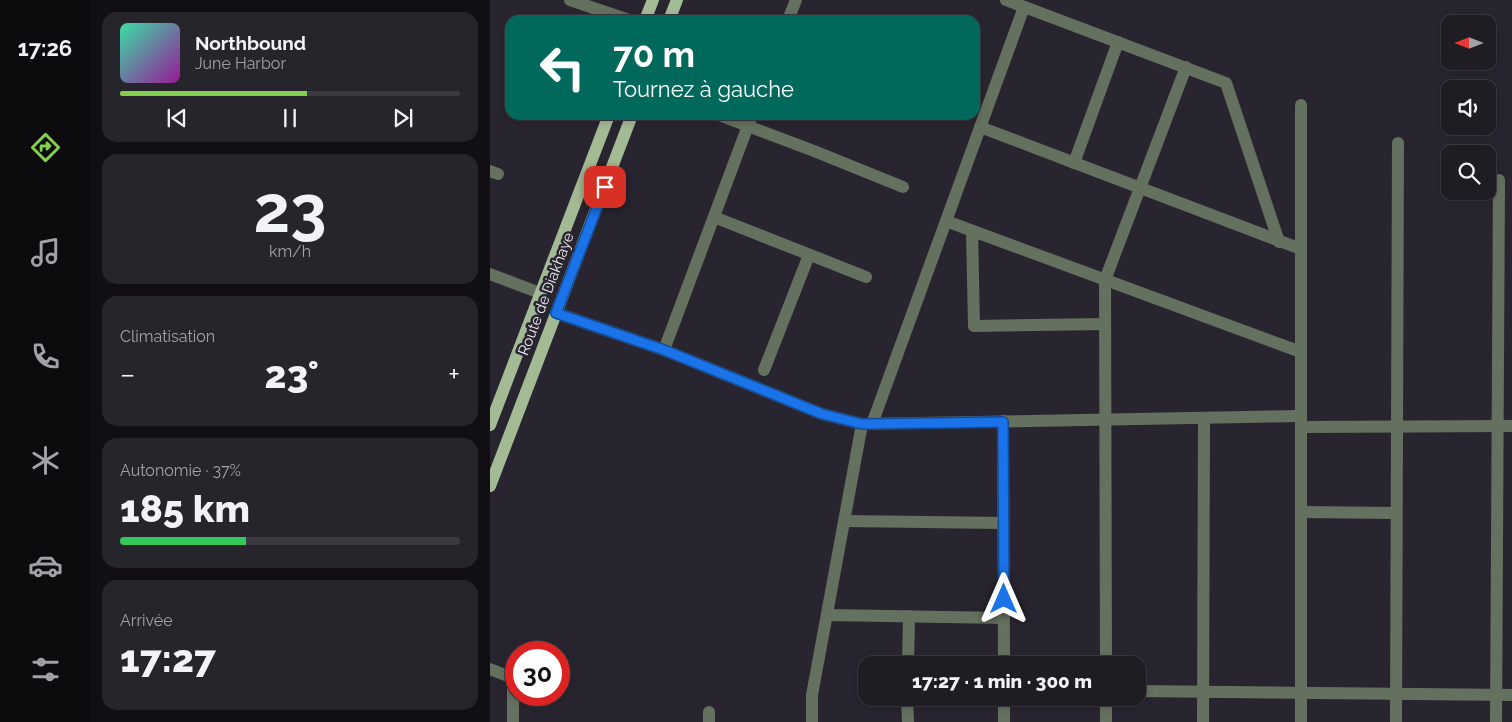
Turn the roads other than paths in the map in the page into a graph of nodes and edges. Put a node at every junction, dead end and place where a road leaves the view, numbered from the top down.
1 (570, 0) edge
2 (653, 0) edge
3 (677, 0) edge
4 (796, 0) edge
5 (1006, 0) edge
6 (1024, 7) junction
7 (614, 15) edge
8 (648, 15) edge
9 (671, 15) edge
10 (790, 15) edge
11 (1118, 42) junction
12 (1186, 67) junction
13 (1301, 104) dead end
14 (607, 120) edge
15 (630, 120) edge
16 (750, 120) edge
17 (980, 127) junction
18 (1398, 142) dead end
19 (1074, 163) junction
20 (1499, 180) dead end
21 (904, 187) dead end
22 (1139, 188) junction
23 (714, 217) junction
24 (946, 221) junction
25 (972, 231) junction
26 (1279, 242) junction
27 (1301, 249) junction
28 (810, 254) junction
29 (490, 274) edge
30 (866, 277) dead end
31 (1105, 280) junction
32 (540, 293) junction
33 (556, 313) junction
34 (1105, 324) junction
35 (664, 350) junction
36 (1301, 352) junction
37 (764, 370) dead end
38 (1204, 418) junction
39 (1105, 420) junction
40 (1301, 421) junction
41 (1003, 422) junction
42 (867, 424) junction
43 (490, 425) edge
44 (1397, 426) junction
45 (1498, 426) junction
46 (1512, 426) edge
47 (490, 486) edge
48 (1301, 512) junction
49 (1396, 513) junction
50 (844, 521) junction
51 (1004, 523) junction
52 (826, 615) junction
53 (909, 616) junction
54 (1004, 618) junction
55 (908, 656) edge
56 (1004, 656) edge
57 (1106, 656) edge
58 (490, 669) edge
59 (1146, 691) edge
60 (1204, 692) junction
61 (1301, 693) junction
62 (1396, 694) junction
63 (1496, 695) junction
64 (1512, 695) edge
65 (908, 706) edge
66 (1004, 706) edge
67 (1106, 706) edge
68 (513, 722) edge
69 (812, 722) edge
70 (908, 722) edge
71 (1004, 722) edge
72 (1106, 722) edge
73 (1204, 722) edge
74 (1301, 722) edge
75 (1396, 722) edge
76 (1496, 722) edge

1 - 7 street
2 - 8 main road
3 - 9 main road
4 - 10 street
5 - 6 street
6 - 11 street
6 - 17 street
11 - 12 street
11 - 19 street
12 - 22 street
12 - 26 street
13 - 27 street
14 - 32 main road, Route de Diakhaye
15 - 33 main road, Route de Diakhaye
16 - 21 street
16 - 23 street
17 - 19 street
17 - 24 street
18 - 44 street
19 - 22 street
20 - 45 street
22 - 26 street
22 - 31 street
23 - 28 street
23 - 35 street
24 - 25 street
24 - 42 street
25 - 31 street
25 - 34 street
26 - 27 street
27 - 36 street
28 - 30 street
28 - 37 street
29 - 32 street
31 - 34 street
31 - 36 street
32 - 43 main road, Route de Diakhaye
33 - 35 street
33 - 47 main road, Route de Diakhaye
34 - 39 street
35 - 42 street
36 - 40 street
38 - 39 street
38 - 40 street
38 - 60 street
39 - 41 street
39 - 57 street
40 - 44 street
40 - 48 street
41 - 42 street
41 - 51 street
42 - 50 street
44 - 45 street
44 - 49 street
45 - 46 street
45 - 63 street
48 - 49 street
48 - 61 street
49 - 62 street
50 - 51 street
50 - 52 street
51 - 54 street
52 - 53 street
52 - 69 street
53 - 54 street
53 - 55 street
54 - 56 street
58 - 68 street
59 - 60 street
60 - 61 street
60 - 73 street
61 - 62 street
61 - 74 street
62 - 63 street
62 - 75 street
63 - 64 street
63 - 76 street
65 - 70 street
66 - 71 street
67 - 72 street

